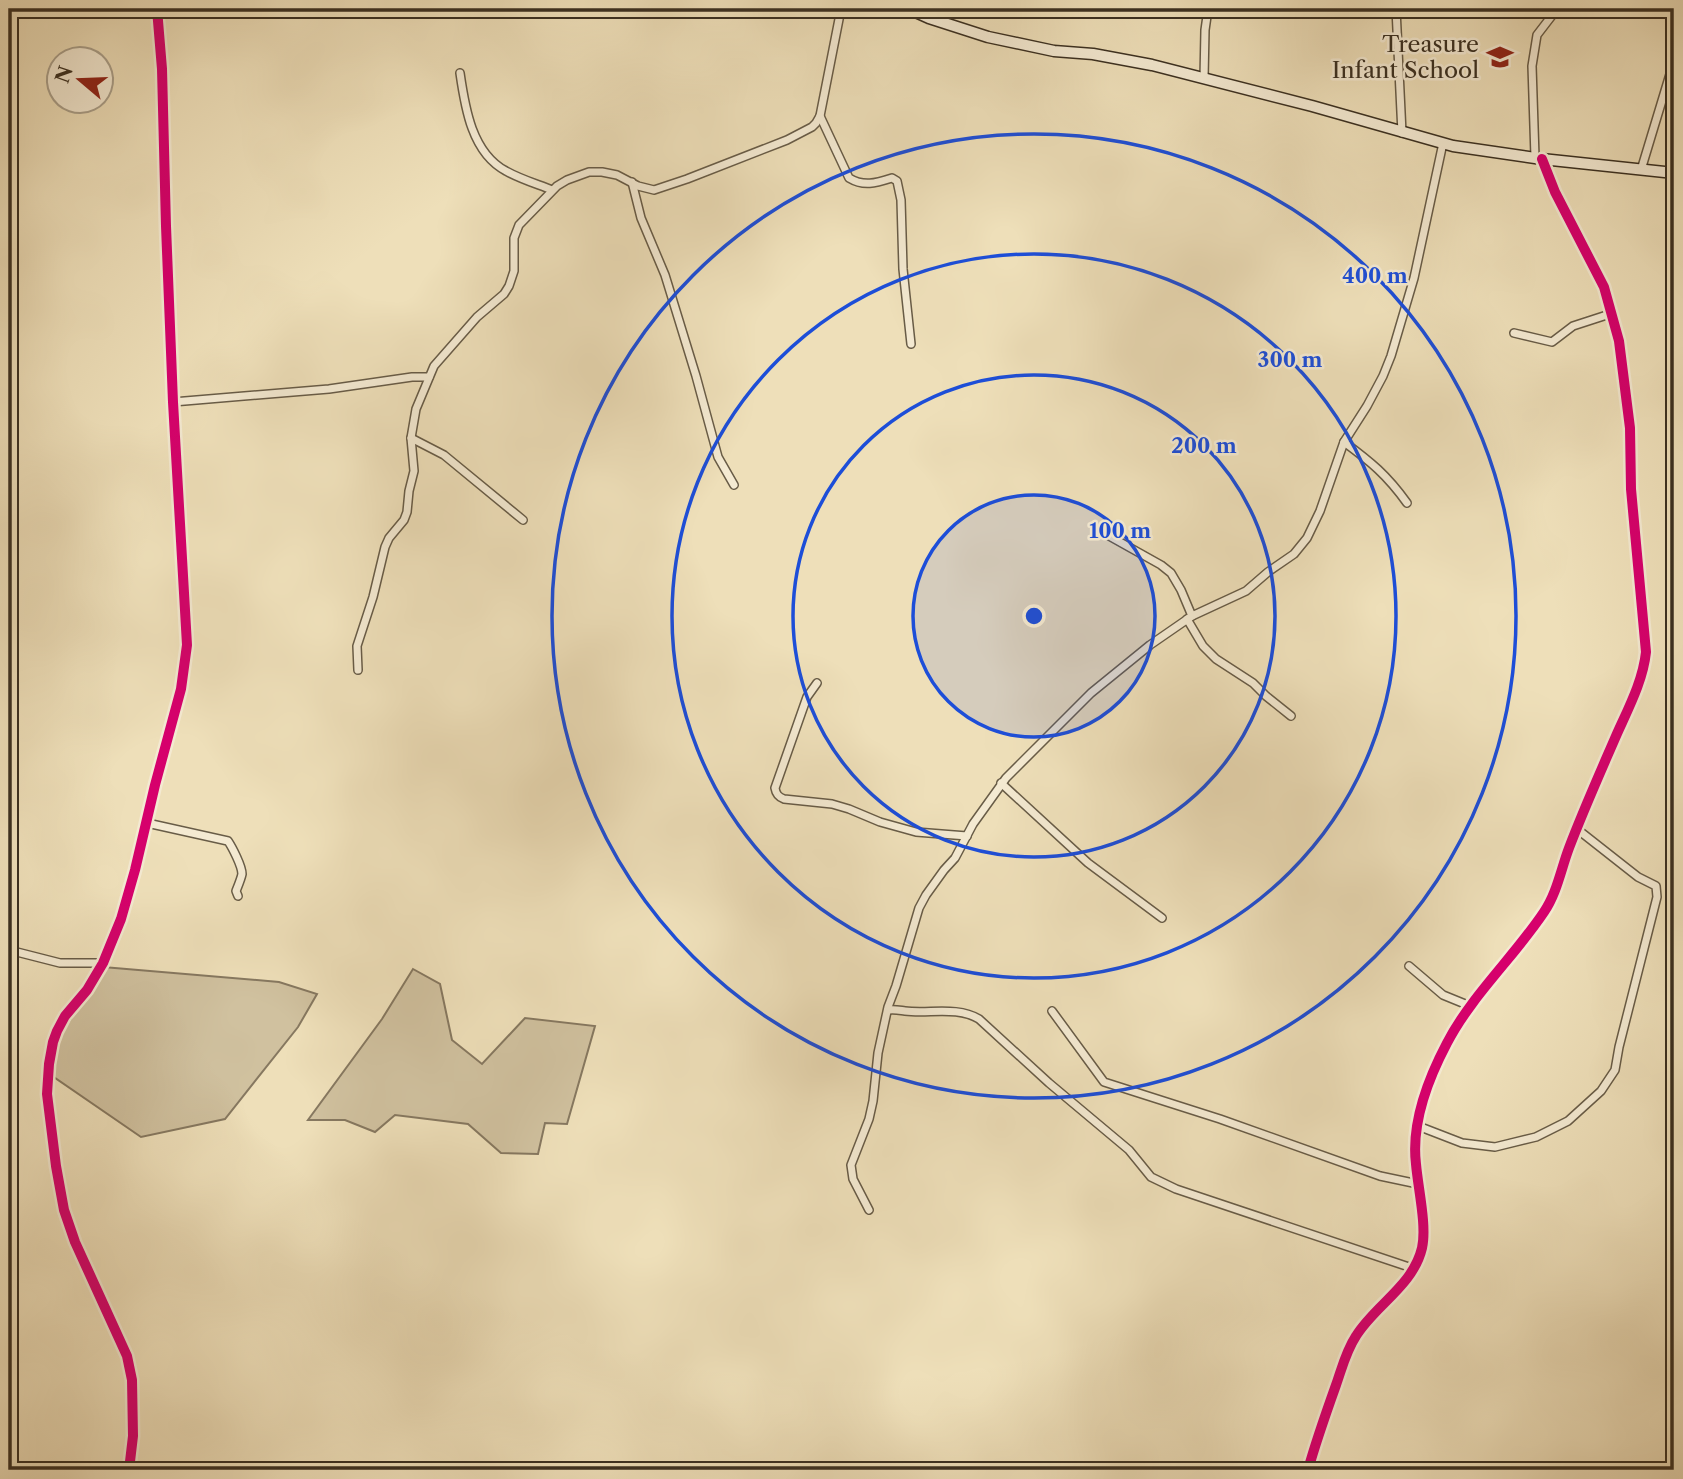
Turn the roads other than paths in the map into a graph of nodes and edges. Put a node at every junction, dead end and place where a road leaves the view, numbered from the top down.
1 (157, 9) edge
2 (841, 9) edge
3 (909, 9) edge
4 (1208, 9) edge
5 (1396, 9) edge
6 (1557, 9) edge
7 (1674, 61) edge
8 (460, 73) dead end
9 (1204, 78) junction
10 (820, 116) junction
11 (1402, 133) junction
12 (1443, 144) junction
13 (1538, 158) junction
14 (1641, 170) junction
15 (1674, 173) edge
16 (632, 182) junction
17 (552, 190) junction
18 (1613, 313) junction
19 (1514, 332) dead end
20 (911, 344) dead end
21 (429, 377) junction
22 (173, 402) junction
23 (411, 438) junction
24 (1344, 442) junction
25 (734, 485) dead end
26 (1407, 503) dead end
27 (523, 520) dead end
28 (1102, 532) dead end
29 (1189, 618) junction
30 (358, 670) dead end
31 (817, 683) dead end
32 (1291, 716) dead end
33 (1001, 783) junction
34 (146, 823) junction
35 (1577, 829) junction
36 (967, 836) junction
37 (238, 896) dead end
38 (1162, 918) dead end
39 (9, 950) edge
40 (103, 963) junction
41 (1409, 966) dead end
42 (1470, 1006) junction
43 (888, 1010) junction
44 (1052, 1011) dead end
45 (1418, 1126) junction
46 (1418, 1184) junction
47 (869, 1210) dead end
48 (1412, 1268) junction
49 (130, 1470) edge
50 (1308, 1470) edge

1 - 22 street
2 - 10 street
3 - 9 street
4 - 9 street
5 - 11 street
6 - 13 street
7 - 14 street
8 - 17 street
9 - 11 street
10 - 16 street
10 - 20 street
11 - 12 street
12 - 13 street
12 - 24 street
13 - 14 street
13 - 18 street
14 - 15 street
16 - 17 street
16 - 25 street
17 - 21 street
18 - 19 street
18 - 35 street
21 - 22 street
21 - 23 street
22 - 34 street
23 - 27 street
23 - 30 street
24 - 26 street
24 - 29 street
28 - 29 street
29 - 32 street
29 - 33 street
31 - 36 street
33 - 36 street
33 - 38 street
34 - 37 street
34 - 40 street
35 - 42 street
35 - 45 street
36 - 43 street
39 - 40 street
40 - 49 street
41 - 42 street
42 - 45 street
43 - 47 street
43 - 48 street
44 - 46 street
45 - 46 street
46 - 48 street
48 - 50 street

